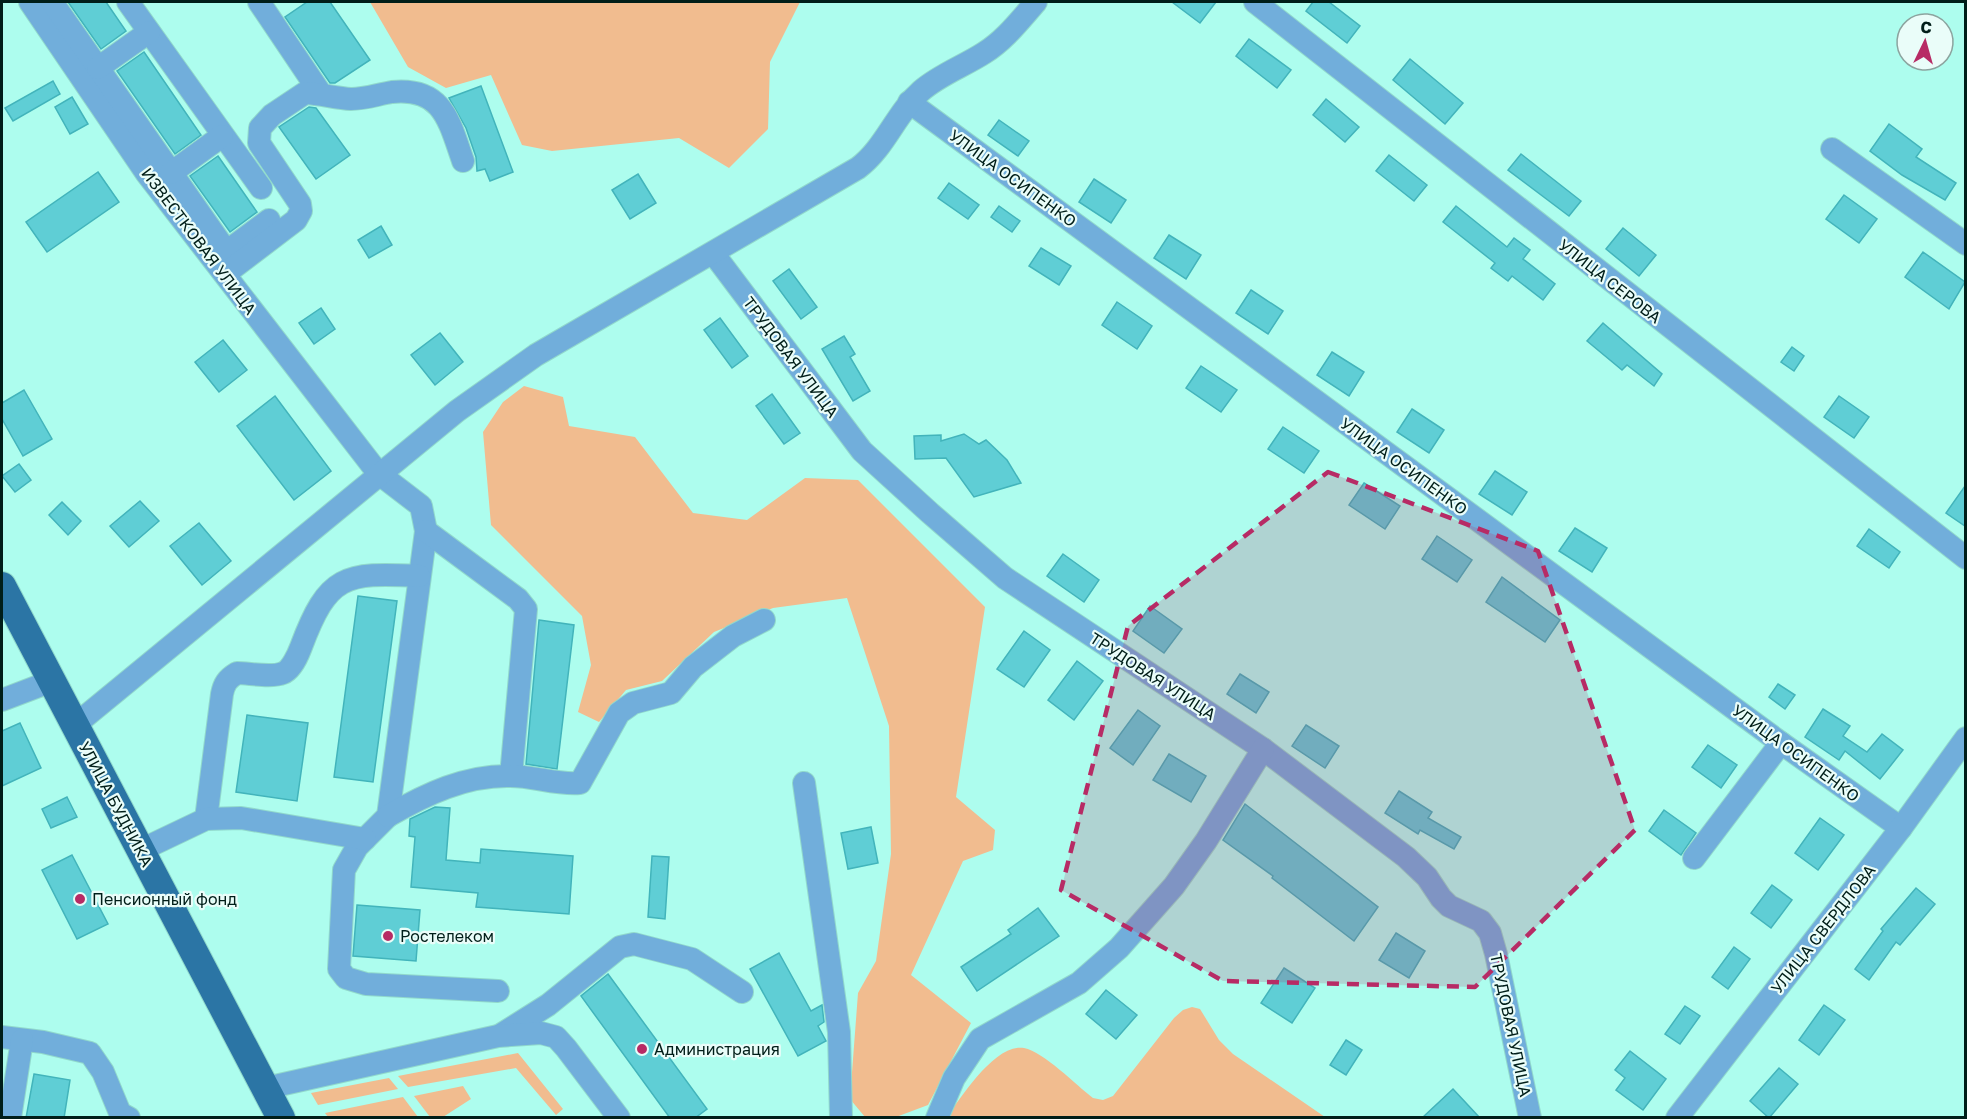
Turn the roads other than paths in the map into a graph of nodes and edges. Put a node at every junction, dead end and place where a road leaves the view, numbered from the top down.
1 (30, 2) edge
2 (52, 2) edge
3 (128, 2) edge
4 (259, 2) edge
5 (1036, 2) edge
6 (1255, 2) edge
7 (149, 32) junction
8 (98, 68) junction
9 (321, 94) junction
10 (909, 102) junction
11 (222, 136) junction
12 (1832, 149) dead end
13 (463, 161) dead end
14 (171, 173) junction
15 (261, 188) dead end
16 (269, 220) dead end
17 (1965, 244) edge
18 (713, 253) junction
19 (225, 274) junction
20 (378, 473) junction
21 (426, 531) junction
22 (1965, 558) edge
23 (419, 576) junction
24 (2, 585) edge
25 (764, 620) dead end
26 (52, 681) junction
27 (2, 700) edge
28 (75, 725) junction
29 (1965, 738) edge
30 (1781, 743) junction
31 (1263, 749) junction
32 (511, 776) junction
33 (804, 783) dead end
34 (388, 816) junction
35 (206, 819) junction
36 (1901, 828) junction
37 (365, 839) junction
38 (141, 850) junction
39 (1695, 858) dead end
40 (498, 991) dead end
41 (742, 992) dead end
42 (498, 1036) junction
43 (12, 1039) edge
44 (266, 1088) junction
45 (10, 1118) edge
46 (129, 1118) edge
47 (282, 1118) edge
48 (619, 1118) edge
49 (841, 1118) edge
50 (938, 1118) edge
51 (1530, 1118) edge
52 (1677, 1118) edge

1 - 19 street, ИЗВЕСТКОВАЯ УЛИЦА
2 - 8 street
3 - 7 street
4 - 9 street
5 - 10 street
6 - 22 street, УЛИЦА СЕРОВА
7 - 8 street
7 - 11 street
8 - 14 street
9 - 13 street
9 - 19 street
10 - 18 street
10 - 30 street, УЛИЦА ОСИПЕНКО
11 - 14 street
11 - 15 street
12 - 17 street
14 - 16 street
18 - 20 street
18 - 31 street, ТРУДОВАЯ УЛИЦА
19 - 20 street, ИЗВЕСТКОВАЯ УЛИЦА
20 - 21 street, ИЗВЕСТКОВАЯ УЛИЦА
20 - 28 street
21 - 23 street
21 - 32 street
23 - 34 street
23 - 35 street
24 - 26 main road, УЛИЦА БУДНИКА
25 - 32 street
26 - 27 street
26 - 28 main road, УЛИЦА БУДНИКА
28 - 38 main road, УЛИЦА БУДНИКА
29 - 36 street, УЛИЦА СВЕРДЛОВА
30 - 36 street, УЛИЦА ОСИПЕНКО
30 - 39 street
31 - 50 street
31 - 51 street, ТРУДОВАЯ УЛИЦА
32 - 34 street
33 - 49 street
34 - 37 street
35 - 37 street
35 - 38 street
36 - 52 street, УЛИЦА СВЕРДЛОВА
37 - 40 street
38 - 44 main road, УЛИЦА БУДНИКА
41 - 42 street
42 - 44 street
42 - 48 street
43 - 45 street
43 - 46 street
44 - 47 main road, УЛИЦА БУДНИКА

